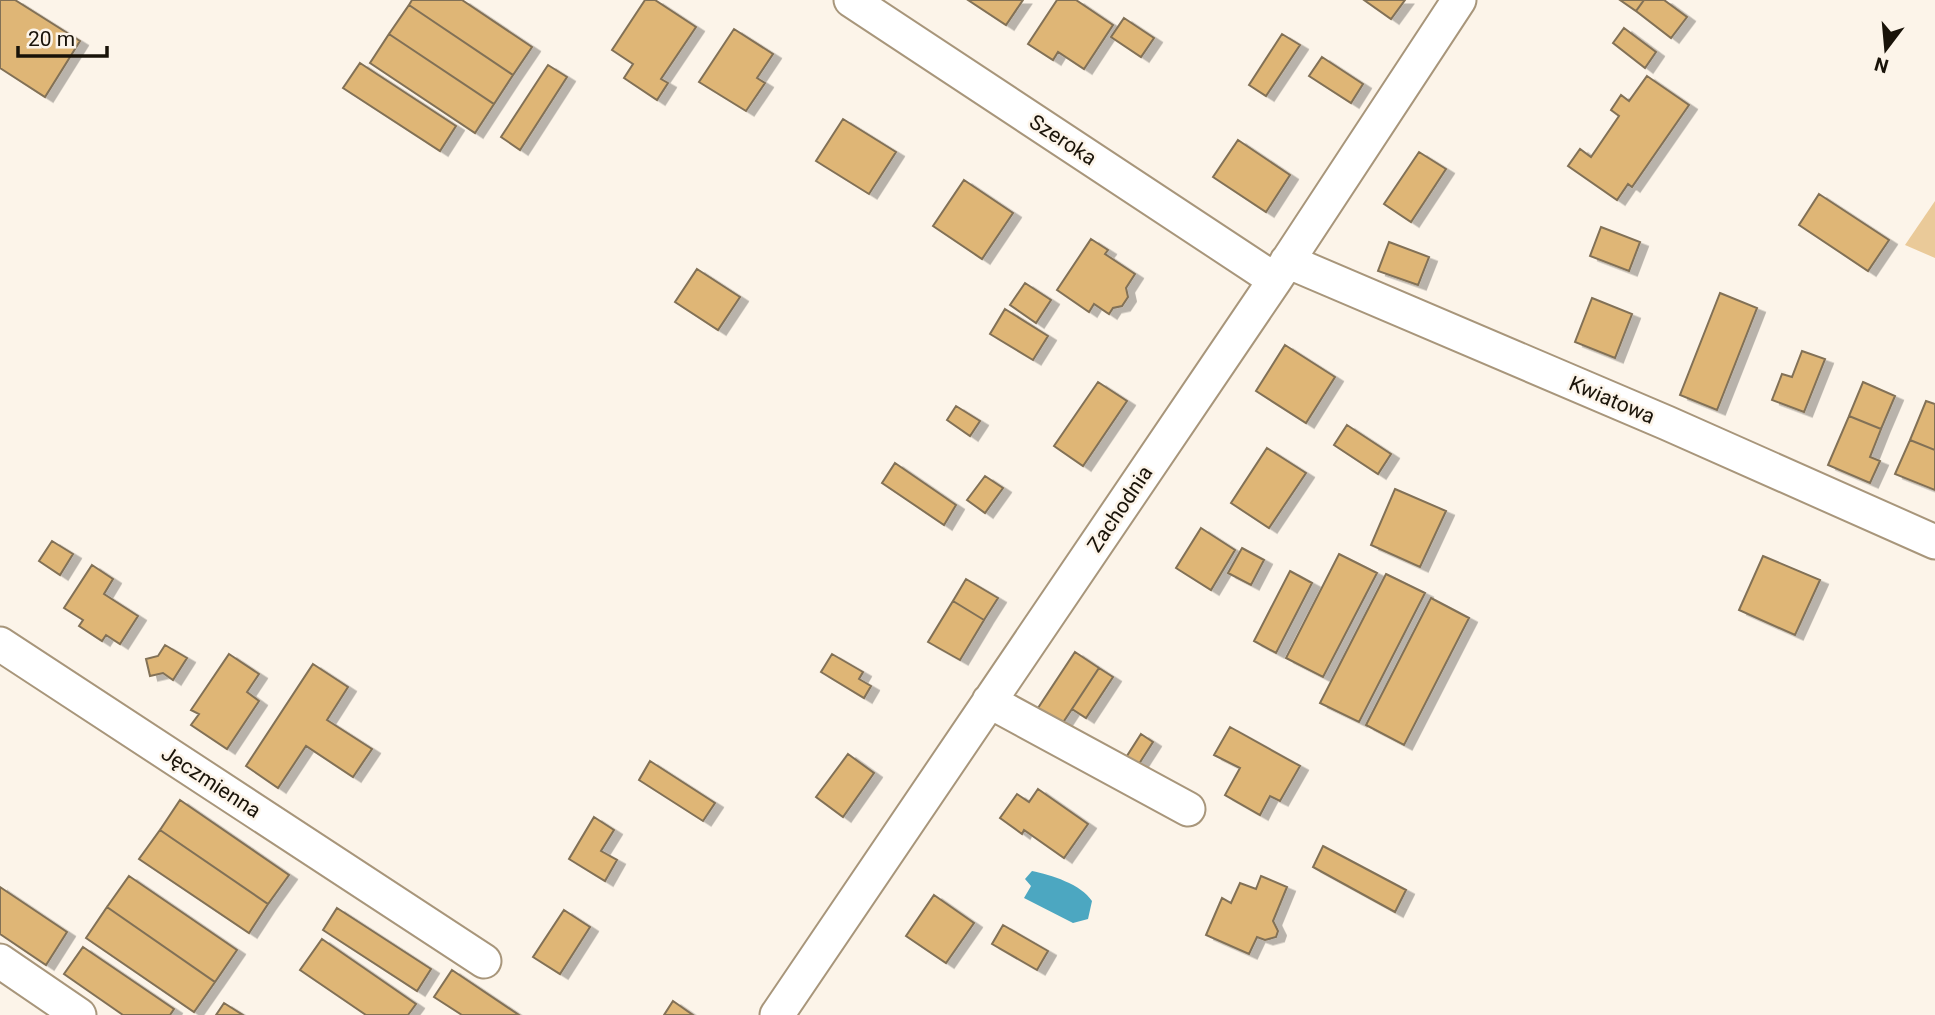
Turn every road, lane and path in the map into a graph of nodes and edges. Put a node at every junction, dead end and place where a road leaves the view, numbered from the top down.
1 (851, 0) edge
2 (1460, 0) edge
3 (1281, 270) junction
4 (1935, 542) edge
5 (0, 644) edge
6 (989, 701) junction
7 (1188, 809) dead end
8 (0, 961) edge
9 (484, 961) dead end
10 (79, 1015) edge
11 (777, 1015) edge

1 - 3 street, Szeroka
2 - 3 street, Zachodnia
3 - 4 street, Kwiatowa
3 - 6 street, Zachodnia
5 - 9 street, Jęczmienna
6 - 7 street
6 - 11 street, Zachodnia
8 - 10 street

